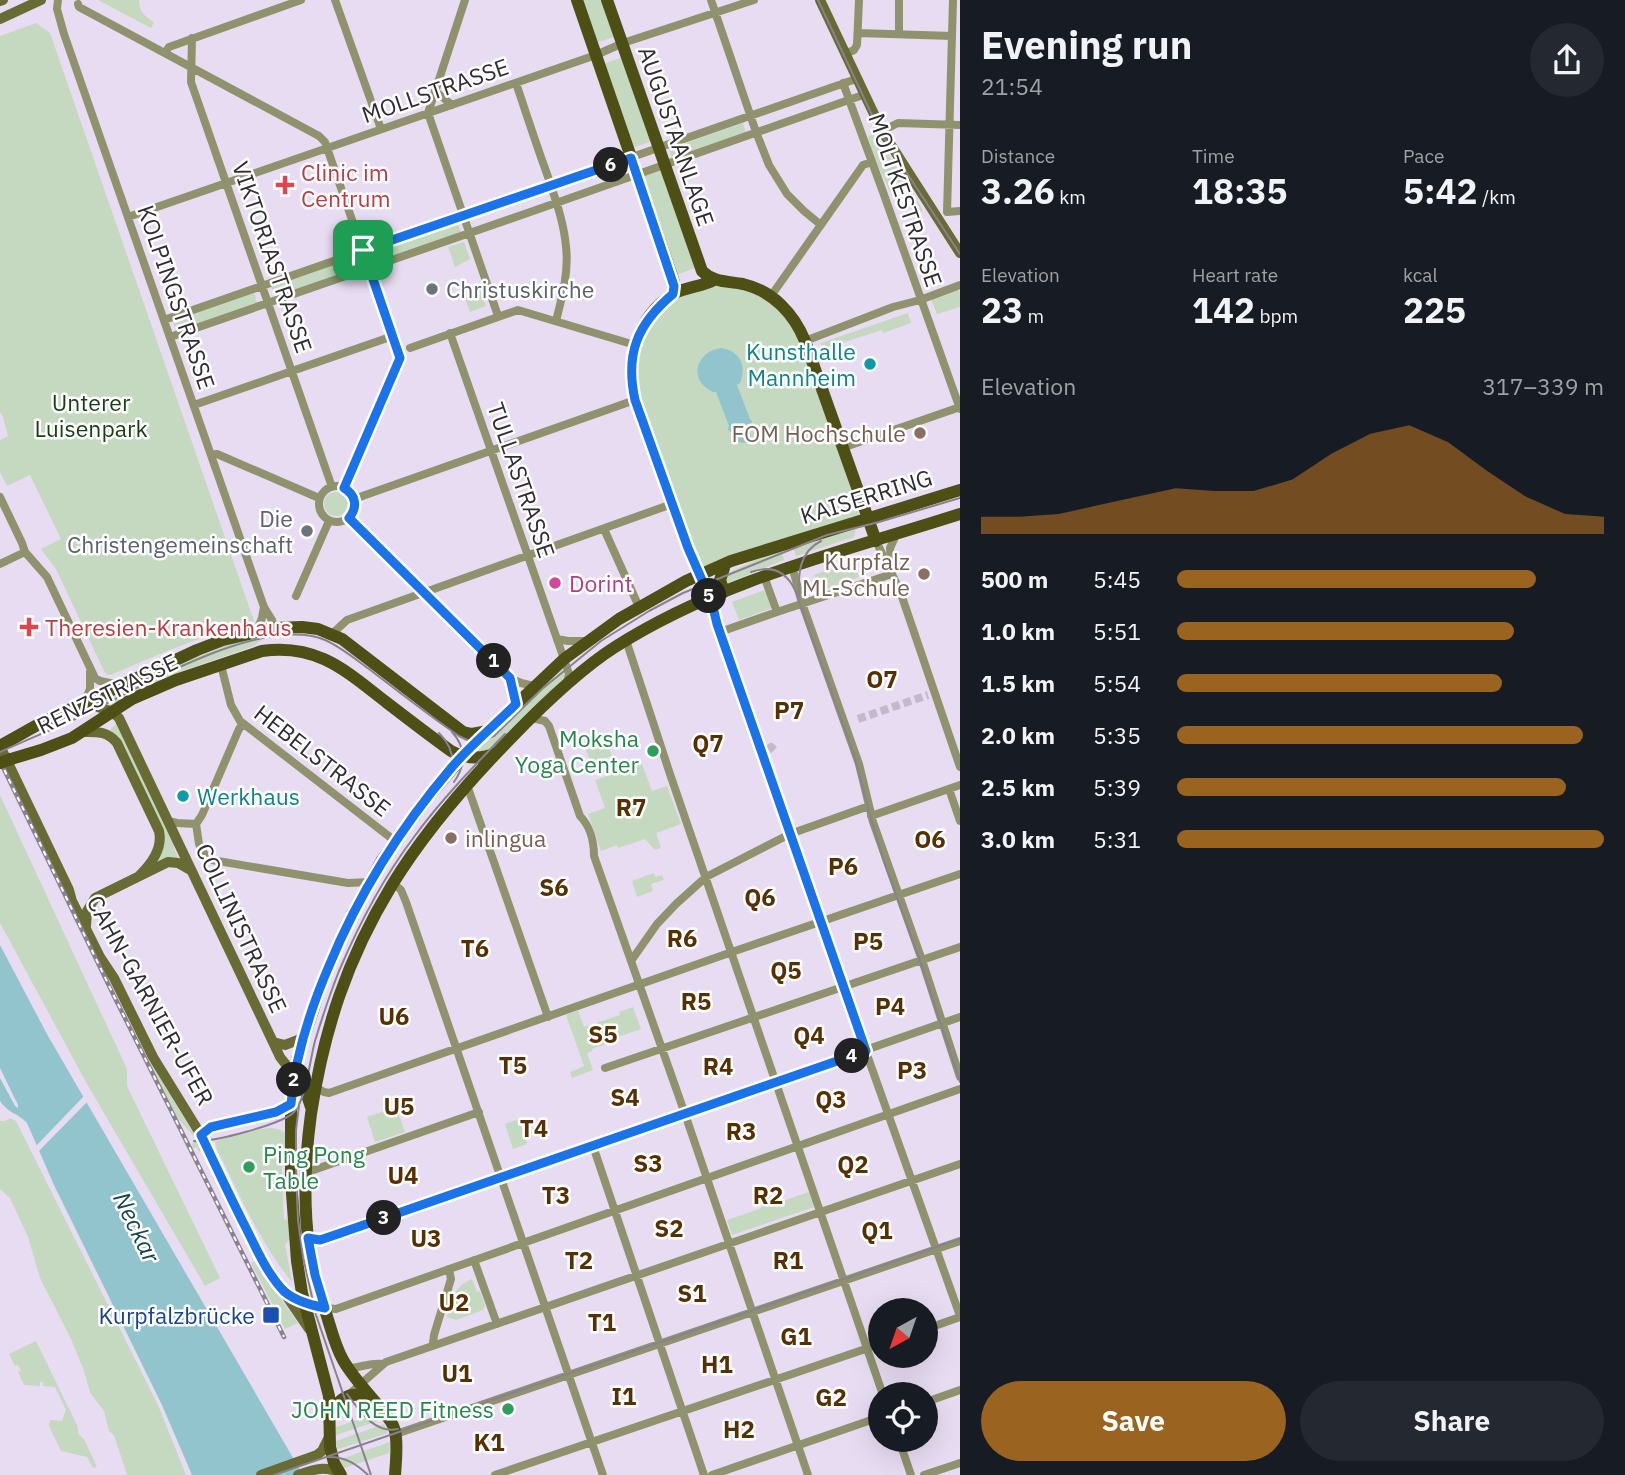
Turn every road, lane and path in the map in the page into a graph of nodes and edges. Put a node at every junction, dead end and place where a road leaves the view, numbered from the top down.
1 (41, 0) edge
2 (58, 0) edge
3 (301, 0) edge
4 (335, 0) edge
5 (465, 0) edge
6 (577, 0) edge
7 (607, 0) edge
8 (711, 0) edge
9 (754, 0) edge
10 (820, 0) edge
11 (859, 0) edge
12 (900, 0) edge
13 (953, 0) edge
14 (78, 4) dead end
15 (716, 12) junction
16 (0, 19) edge
17 (858, 33) junction
18 (899, 34) junction
19 (952, 36) junction
20 (192, 38) junction
21 (623, 43) junction
22 (165, 53) junction
23 (845, 54) junction
24 (596, 55) junction
25 (191, 68) junction
26 (856, 79) junction
27 (516, 83) junction
28 (843, 83) junction
29 (435, 91) junction
30 (863, 94) junction
31 (849, 99) junction
32 (452, 105) junction
33 (428, 113) junction
34 (750, 116) junction
35 (950, 124) junction
36 (960, 125) edge
37 (381, 130) junction
38 (882, 131) junction
39 (756, 132) junction
40 (327, 148) junction
41 (659, 148) junction
42 (631, 158) junction
43 (872, 162) junction
44 (664, 164) junction
45 (637, 174) junction
46 (226, 183) junction
47 (551, 186) junction
48 (556, 203) junction
49 (960, 211) edge
50 (463, 215) junction
51 (942, 215) junction
52 (128, 217) junction
53 (821, 225) junction
54 (470, 233) junction
55 (363, 250) junction
56 (960, 253) edge
57 (369, 268) junction
58 (714, 280) junction
59 (960, 285) edge
60 (262, 286) junction
61 (673, 294) junction
62 (771, 296) junction
63 (920, 300) junction
64 (268, 303) junction
65 (498, 313) dead end
66 (164, 320) junction
67 (556, 321) junction
68 (450, 333) junction
69 (393, 336) junction
70 (170, 337) junction
71 (805, 341) junction
72 (635, 345) junction
73 (410, 348) dead end
74 (292, 372) junction
75 (635, 400) junction
76 (194, 405) junction
77 (960, 408) edge
78 (842, 448) junction
79 (491, 451) junction
80 (211, 455) junction
81 (332, 487) junction
82 (344, 488) junction
83 (960, 490) edge
84 (0, 497) edge
85 (319, 498) junction
86 (354, 499) junction
87 (862, 504) junction
88 (672, 505) junction
89 (895, 509) junction
90 (960, 514) edge
91 (349, 518) junction
92 (867, 518) junction
93 (329, 521) junction
94 (604, 529) junction
95 (896, 535) junction
96 (876, 541) junction
97 (853, 548) junction
98 (25, 552) junction
99 (528, 556) junction
100 (692, 558) junction
101 (0, 564) edge
102 (727, 564) junction
103 (792, 566) junction
104 (700, 575) junction
105 (889, 575) junction
106 (764, 576) junction
107 (686, 581) junction
108 (711, 584) junction
109 (425, 592) junction
110 (724, 592) junction
111 (296, 596) dead end
112 (710, 597) junction
113 (802, 603) junction
114 (693, 605) junction
115 (264, 607) junction
116 (639, 607) junction
117 (777, 612) junction
118 (715, 617) junction
119 (274, 628) junction
120 (256, 632) junction
121 (720, 632) junction
122 (332, 634) junction
123 (557, 639) junction
124 (223, 640) junction
125 (626, 640) junction
126 (587, 641) junction
127 (262, 651) junction
128 (304, 652) junction
129 (564, 659) junction
130 (221, 665) junction
131 (90, 669) junction
132 (510, 678) junction
133 (120, 685) junction
134 (534, 686) junction
135 (567, 686) junction
136 (84, 703) junction
137 (516, 704) junction
138 (113, 712) junction
139 (532, 718) junction
140 (243, 724) junction
141 (489, 731) junction
142 (84, 732) junction
143 (432, 736) junction
144 (3, 752) edge
145 (496, 753) junction
146 (462, 756) junction
147 (960, 767) edge
148 (449, 771) junction
149 (467, 785) junction
150 (960, 785) edge
151 (948, 789) junction
152 (870, 811) junction
153 (168, 821) junction
154 (960, 821) edge
155 (196, 824) junction
156 (790, 834) junction
157 (395, 841) junction
158 (206, 858) junction
159 (382, 860) junction
160 (192, 871) junction
161 (960, 874) edge
162 (139, 876) junction
163 (706, 877) junction
164 (369, 882) junction
165 (348, 883) junction
166 (393, 883) junction
167 (69, 890) junction
168 (899, 896) junction
169 (96, 898) junction
170 (360, 899) junction
171 (820, 921) junction
172 (86, 926) junction
173 (960, 947) edge
174 (732, 952) junction
175 (631, 961) junction
176 (922, 961) junction
177 (639, 985) junction
178 (843, 987) junction
179 (548, 1017) junction
180 (754, 1017) junction
181 (960, 1017) edge
182 (942, 1024) junction
183 (303, 1038) junction
184 (273, 1042) junction
185 (661, 1048) junction
186 (457, 1049) junction
187 (866, 1051) junction
188 (606, 1068) dead end
189 (294, 1075) junction
190 (960, 1077) edge
191 (777, 1082) junction
192 (316, 1087) junction
193 (960, 1089) edge
194 (291, 1104) junction
195 (312, 1111) junction
196 (479, 1112) junction
197 (685, 1114) junction
198 (888, 1116) junction
199 (201, 1135) junction
200 (593, 1146) junction
201 (798, 1147) junction
202 (960, 1164) edge
203 (305, 1173) junction
204 (500, 1177) junction
205 (707, 1179) junction
206 (911, 1181) junction
207 (615, 1211) junction
208 (821, 1212) junction
209 (308, 1238) junction
210 (960, 1241) edge
211 (524, 1243) junction
212 (729, 1244) junction
213 (937, 1249) junction
214 (474, 1260) junction
215 (449, 1269) junction
216 (637, 1275) junction
217 (845, 1280) junction
218 (282, 1290) junction
219 (305, 1303) junction
220 (545, 1307) junction
221 (325, 1308) junction
222 (752, 1312) junction
223 (960, 1317) edge
224 (497, 1324) junction
225 (938, 1325) edge
226 (313, 1334) junction
227 (433, 1343) dead end
228 (660, 1344) junction
229 (867, 1348) junction
230 (383, 1364) junction
231 (348, 1368) junction
232 (569, 1375) junction
233 (776, 1381) junction
234 (363, 1382) junction
235 (879, 1382) edge
236 (960, 1390) edge
237 (344, 1398) junction
238 (938, 1398) edge
239 (377, 1405) junction
240 (683, 1412) junction
241 (330, 1413) junction
242 (868, 1421) edge
243 (400, 1432) junction
244 (329, 1437) junction
245 (592, 1442) junction
246 (797, 1446) junction
247 (903, 1452) edge
248 (960, 1463) edge
249 (340, 1474) edge
250 (261, 1475) edge
251 (298, 1475) edge
252 (395, 1475) edge
253 (495, 1475) edge
254 (603, 1475) edge
255 (704, 1475) edge
256 (712, 1475) edge
257 (808, 1475) edge
258 (911, 1475) edge
259 (924, 1475) edge

1 - 16 street
2 - 52 street, KOLPINGSTRASSE
3 - 20 street
4 - 37 street
5 - 29 street
6 - 24 main road
7 - 21 main road, AUGUSTAANLAGE
8 - 15 street
9 - 15 street, MOLLSTRASSE
10 - 23 street
11 - 17 street
12 - 18 street
13 - 19 street
14 - 22 street
15 - 21 street, MOLLSTRASSE
15 - 34 street
17 - 18 street
17 - 23 street
18 - 19 street
19 - 35 street
20 - 22 street
20 - 25 street, VIKTORIASTRASSE
21 - 24 street, MOLLSTRASSE
21 - 41 main road, AUGUSTAANLAGE
22 - 25 street
23 - 26 street
24 - 27 street, MOLLSTRASSE
24 - 42 main road
25 - 40 street
25 - 46 street, VIKTORIASTRASSE
26 - 28 street
26 - 30 street
27 - 32 street, MOLLSTRASSE
27 - 47 street
28 - 31 street, MOLTKESTRASSE
28 - 34 street
29 - 32 street
29 - 33 street
30 - 31 street
30 - 38 street
31 - 39 street
31 - 43 street, MOLTKESTRASSE
32 - 33 street, MOLLSTRASSE
33 - 37 street, MOLLSTRASSE
33 - 50 street
34 - 39 street
34 - 41 street
35 - 36 street
35 - 38 street
35 - 51 street
37 - 40 street, MOLLSTRASSE
38 - 51 street
39 - 44 street
39 - 53 street
40 - 46 street, MOLLSTRASSE
40 - 55 street
41 - 42 street
41 - 44 main road, AUGUSTAANLAGE
42 - 45 main road
42 - 47 street
43 - 53 street
43 - 63 street, MOLTKESTRASSE
44 - 45 street
44 - 58 main road, AUGUSTAANLAGE
45 - 48 street
45 - 61 main road
46 - 52 street, MOLLSTRASSE
46 - 60 street, VIKTORIASTRASSE
47 - 48 street
47 - 50 street
48 - 54 street
48 - 67 street
49 - 51 street
50 - 54 street
50 - 55 street
51 - 56 street
52 - 66 street, KOLPINGSTRASSE
53 - 62 street
54 - 57 street
54 - 65 street
55 - 57 street
55 - 60 street
57 - 64 street
57 - 69 street
58 - 61 main road
58 - 62 main road
59 - 63 street
60 - 64 street, VIKTORIASTRASSE
60 - 66 street
61 - 72 main road
62 - 71 main road
63 - 71 street
63 - 77 street, MOLTKESTRASSE
64 - 70 street
64 - 74 street, VIKTORIASTRASSE
66 - 70 street, KOLPINGSTRASSE
67 - 68 street
67 - 72 street
68 - 73 street
68 - 79 street, TULLASTRASSE
69 - 74 street
69 - 82 street
70 - 76 street, KOLPINGSTRASSE
71 - 78 main road
72 - 75 main road
74 - 76 street
74 - 81 street, VIKTORIASTRASSE
75 - 79 street
75 - 88 main road
76 - 80 street, KOLPINGSTRASSE
77 - 78 street
78 - 87 main road
79 - 86 street
79 - 99 street, TULLASTRASSE
80 - 85 street
80 - 115 street, KOLPINGSTRASSE
81 - 82 street
81 - 85 street
82 - 86 street
83 - 89 main road, KAISERRING
84 - 98 street
85 - 93 street
86 - 91 street
87 - 89 main road
87 - 92 main road
88 - 94 street
88 - 100 main road
89 - 92 main road, KAISERRING
90 - 95 main road, KAISERRING
91 - 93 street
91 - 109 street
92 - 96 main road
92 - 97 main road
92 - 102 main road, KAISERRING
93 - 111 street
94 - 99 street
94 - 116 street
95 - 96 main road, KAISERRING
95 - 105 street
96 - 97 main road, KAISERRING
96 - 105 street
97 - 103 main road, KAISERRING
98 - 101 street
98 - 131 street
99 - 109 street
99 - 123 street, TULLASTRASSE
100 - 104 main road
100 - 107 main road
102 - 104 main road, KAISERRING
102 - 108 main road
102 - 110 main road
103 - 106 main road, KAISERRING
103 - 113 street
104 - 107 main road, KAISERRING
104 - 108 main road
104 - 112 main road
105 - 113 street
105 - 147 street
106 - 110 main road, KAISERRING
106 - 117 street
107 - 116 main road, KAISERRING
108 - 110 main road
108 - 112 main road
109 - 122 street
109 - 132 street
110 - 112 main road, KAISERRING
112 - 114 main road, KAISERRING
112 - 118 street
113 - 117 street
113 - 152 street
114 - 118 street
114 - 125 main road, KAISERRING
115 - 119 street, KOLPINGSTRASSE
115 - 120 street
116 - 126 main road, KAISERRING
117 - 121 street
118 - 121 street
119 - 120 main road, RENZSTRASSE
119 - 122 main road, RENZSTRASSE
119 - 127 main road
120 - 124 main road, RENZSTRASSE
121 - 156 street
122 - 128 main road
122 - 141 main road
123 - 126 street
123 - 129 street, TULLASTRASSE
124 - 130 main road
124 - 133 main road, RENZSTRASSE
125 - 135 main road, KAISERRING
125 - 163 street
126 - 129 main road, KAISERRING
127 - 128 main road, RENZSTRASSE
127 - 130 main road, RENZSTRASSE
128 - 143 main road, RENZSTRASSE
129 - 134 main road, KAISERRING
129 - 135 street, TULLASTRASSE
130 - 138 main road, RENZSTRASSE
130 - 140 street, HEBELSTRASSE
131 - 133 street
131 - 136 street
132 - 134 street
132 - 137 street
133 - 136 main road, RENZSTRASSE
134 - 137 main road, KAISERRING
135 - 139 main road, KAISERRING
136 - 138 street
136 - 144 main road, RENZSTRASSE
137 - 141 main road, KAISERRING
138 - 142 main road, RENZSTRASSE
138 - 153 street, COLLINISTRASSE
139 - 145 main road, KAISERRING
139 - 175 street
140 - 155 street
140 - 157 street, HEBELSTRASSE
141 - 146 main road, KAISERRING
142 - 144 main road, RENZSTRASSE
142 - 162 street, COLLINISTRASSE
143 - 146 main road, RENZSTRASSE
143 - 148 main road
144 - 167 street, CAHN-GARNIER-UFER
145 - 146 main road
145 - 149 main road, KAISERRING
146 - 148 main road, KAISERRING
148 - 157 main road, KAISERRING
149 - 166 main road, KAISERRING
149 - 179 street
150 - 151 street
151 - 152 street
151 - 154 street
152 - 156 street
152 - 168 street
153 - 155 street
153 - 160 street, COLLINISTRASSE
155 - 158 street
156 - 163 street
156 - 171 street
157 - 159 main road, KAISERRING
158 - 160 street
158 - 165 street
159 - 164 main road, KAISERRING
159 - 166 main road
160 - 162 street
160 - 184 street, COLLINISTRASSE
161 - 168 street
162 - 169 street
163 - 174 street
163 - 175 street
164 - 165 street
164 - 170 main road, KAISERRING
165 - 170 street
166 - 186 street
166 - 192 main road, KAISERRING
167 - 169 street
167 - 172 street, CAHN-GARNIER-UFER
168 - 171 street
168 - 176 street
169 - 172 street
170 - 183 main road, KAISERRING
171 - 174 street
171 - 178 street
172 - 199 street, CAHN-GARNIER-UFER
173 - 176 street
174 - 177 street
174 - 180 street
175 - 177 street
176 - 178 street
176 - 182 street
177 - 179 street
177 - 185 street
178 - 180 street
178 - 187 street
179 - 186 street
180 - 185 street
180 - 191 street
181 - 182 street
182 - 187 street
182 - 190 street
183 - 184 street
183 - 189 main road, KAISERRING
184 - 189 street, COLLINISTRASSE
185 - 188 street
185 - 197 street
186 - 192 street
186 - 196 street
187 - 191 street
187 - 198 street
189 - 194 main road, KAISERRING
189 - 195 main road
191 - 197 street
191 - 201 street
192 - 195 main road, KAISERRING
193 - 198 street
194 - 199 street
194 - 219 main road, KAISERRING
195 - 203 main road, KAISERRING
196 - 203 street
196 - 204 street
197 - 200 street
197 - 205 street
198 - 201 street
198 - 206 street
199 - 218 street, CAHN-GARNIER-UFER
200 - 204 street
200 - 207 street
201 - 205 street
201 - 208 street
202 - 206 street
203 - 209 main road, KAISERRING
204 - 209 street
204 - 211 street
205 - 207 street
205 - 212 street
206 - 208 street
206 - 213 street
207 - 211 street
207 - 216 street
208 - 212 street
208 - 217 street
209 - 221 main road, KAISERRING
210 - 213 street
211 - 214 street
211 - 220 street
212 - 216 street
212 - 222 street
213 - 217 street
213 - 223 street
214 - 215 street
214 - 224 street
215 - 221 street
215 - 227 street
216 - 220 street
216 - 228 street
217 - 222 street
217 - 229 street
218 - 219 street
218 - 226 street, CAHN-GARNIER-UFER
219 - 221 street
219 - 226 main road, KAISERRING
220 - 224 street
220 - 232 street
221 - 231 main road, KAISERRING
222 - 228 street
222 - 233 street
223 - 225 street
224 - 230 street
226 - 241 main road, KAISERRING
228 - 232 street
228 - 240 street
229 - 233 street
229 - 235 street
230 - 231 street
230 - 234 street
231 - 234 main road, KAISERRING
232 - 243 street
232 - 245 street
233 - 240 street
233 - 246 street
234 - 237 street
234 - 239 main road, KAISERRING
236 - 238 street
237 - 239 main road
237 - 241 main road
239 - 243 main road, KAISERRING
240 - 245 street
240 - 255 street
241 - 244 main road, KAISERRING
242 - 246 street
243 - 252 main road
244 - 249 main road, KAISERRING
244 - 250 street
245 - 253 street
245 - 254 street
246 - 256 street
246 - 257 street
247 - 258 street
248 - 259 street
249 - 251 street

